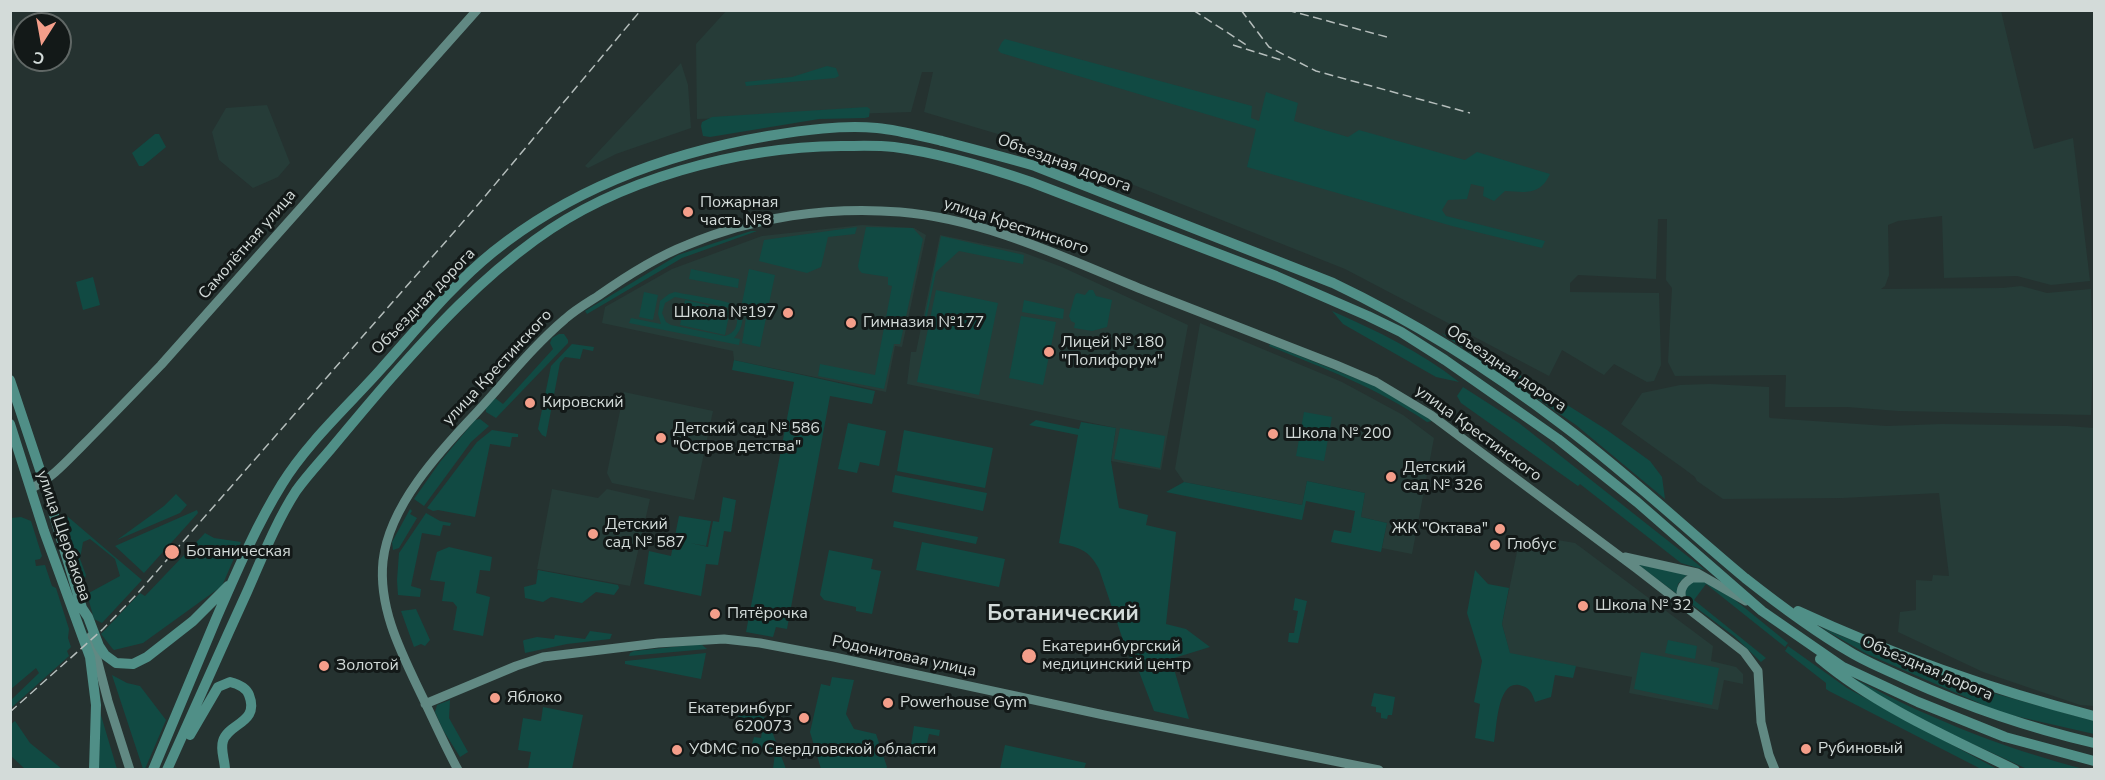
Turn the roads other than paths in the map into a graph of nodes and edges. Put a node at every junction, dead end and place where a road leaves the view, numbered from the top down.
1 (477, 10) edge
2 (10, 380) edge
3 (10, 424) edge
4 (44, 482) junction
5 (32, 488) junction
6 (1620, 555) junction
7 (1709, 579) junction
8 (232, 582) junction
9 (1769, 597) junction
10 (1685, 606) junction
11 (82, 608) junction
12 (1761, 611) junction
13 (1786, 629) junction
14 (90, 657) junction
15 (108, 702) junction
16 (425, 704) junction
17 (2094, 716) edge
18 (2094, 743) edge
19 (2093, 761) edge
20 (94, 770) edge
21 (130, 770) edge
22 (153, 770) edge
23 (169, 770) edge
24 (225, 770) edge
25 (458, 770) edge
26 (1379, 770) edge
27 (1775, 770) edge
28 (2015, 770) edge

1 - 4 street, Самолётная улица
2 - 4 main road, улица Щербакова
3 - 5 main road, улица Щербакова
4 - 5 street, Самолётная улица
4 - 11 main road, улица Щербакова
5 - 14 main road, улица Щербакова
6 - 7 street
6 - 10 street, улица Крестинского
6 - 16 street, улица Крестинского
7 - 10 street
7 - 12 street
8 - 9 main road, Объездная дорога
8 - 11 main road, улица Щербакова
8 - 22 main road, Объездная дорога
9 - 17 main road
9 - 18 main road, Объездная дорога
10 - 27 street, улица Крестинского
11 - 15 street
12 - 13 main road, Объездная дорога
12 - 23 main road, Объездная дорога
13 - 19 main road, Объездная дорога
13 - 28 main road
14 - 15 street
14 - 20 main road, улица Щербакова
15 - 21 street
16 - 25 street, улица Крестинского
16 - 26 street, Родонитовая улица
23 - 24 main road

